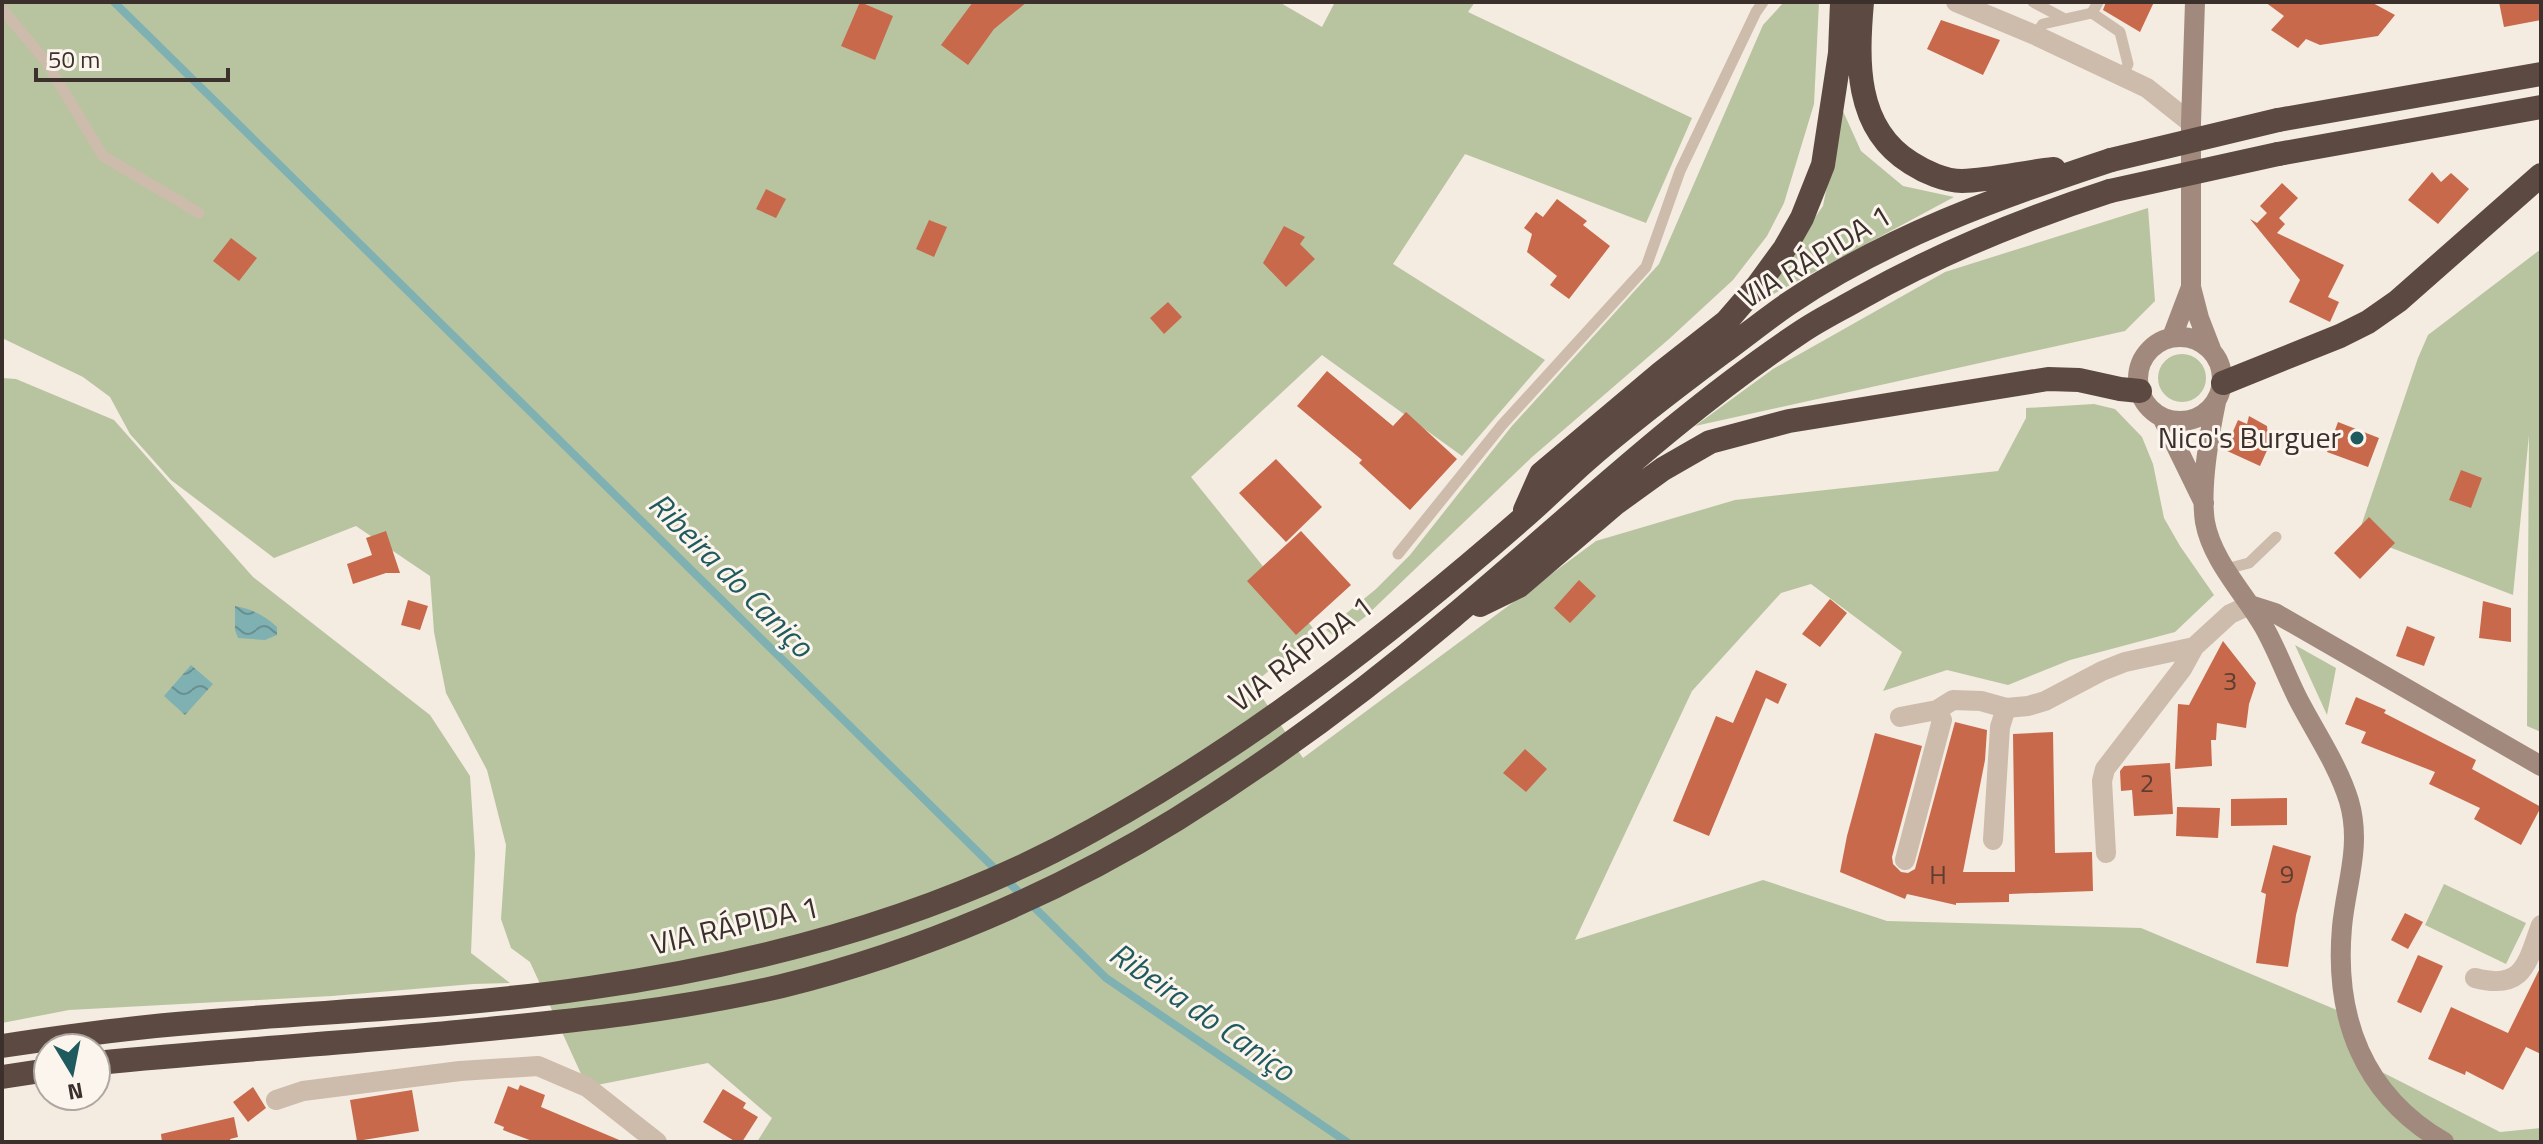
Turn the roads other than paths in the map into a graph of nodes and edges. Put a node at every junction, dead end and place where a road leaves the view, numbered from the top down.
1 (1763, 2) edge
2 (1842, 2) edge
3 (1862, 2) edge
4 (1956, 2) edge
5 (2033, 2) edge
6 (2195, 2) edge
7 (2095, 8) edge
8 (2, 9) edge
9 (2063, 18) junction
10 (2035, 35) junction
11 (2541, 74) edge
12 (2123, 76) junction
13 (2541, 107) edge
14 (2191, 123) junction
15 (2104, 162) junction
16 (2541, 175) edge
17 (199, 213) dead end
18 (2191, 287) junction
19 (2172, 337) junction
20 (2211, 349) junction
21 (2140, 391) junction
22 (2219, 392) junction
23 (2162, 417) junction
24 (2204, 503) junction
25 (1522, 519) junction
26 (2276, 537) dead end
27 (1398, 554) dead end
28 (2226, 569) junction
29 (2250, 605) junction
30 (1449, 620) junction
31 (2194, 647) junction
32 (2006, 708) junction
33 (1937, 710) junction
34 (1900, 717) dead end
35 (2541, 766) edge
36 (1993, 840) dead end
37 (2106, 853) dead end
38 (1905, 860) dead end
39 (2541, 925) edge
40 (2475, 978) dead end
41 (2, 1046) edge
42 (112, 1062) edge
43 (32, 1072) edge
44 (2, 1077) edge
45 (276, 1100) dead end
46 (657, 1142) edge
47 (2444, 1142) edge

1 - 27 lane
2 - 25 highway
3 - 15 highway
4 - 10 street
5 - 9 lane
6 - 14 street
7 - 9 lane
7 - 12 lane
8 - 17 lane
9 - 10 lane
10 - 12 street
11 - 15 highway, VIA RÁPIDA 1, bridge
12 - 14 street
13 - 30 highway, VIA RÁPIDA 1, bridge
14 - 18 street
15 - 25 highway, VIA RÁPIDA 1
16 - 22 highway
18 - 19 street
18 - 20 street
19 - 20 street
19 - 21 street
20 - 22 street
21 - 23 street
21 - 30 highway
22 - 23 street
22 - 24 street
23 - 24 street
24 - 28 street
25 - 41 highway, VIA RÁPIDA 1
26 - 28 lane
28 - 29 street
29 - 31 street
29 - 35 street
29 - 47 street
30 - 42 highway, VIA RÁPIDA 1
31 - 32 street
31 - 37 street
32 - 33 street
32 - 36 street
33 - 34 street
33 - 38 street
39 - 40 street
43 - 44 highway
45 - 46 street

